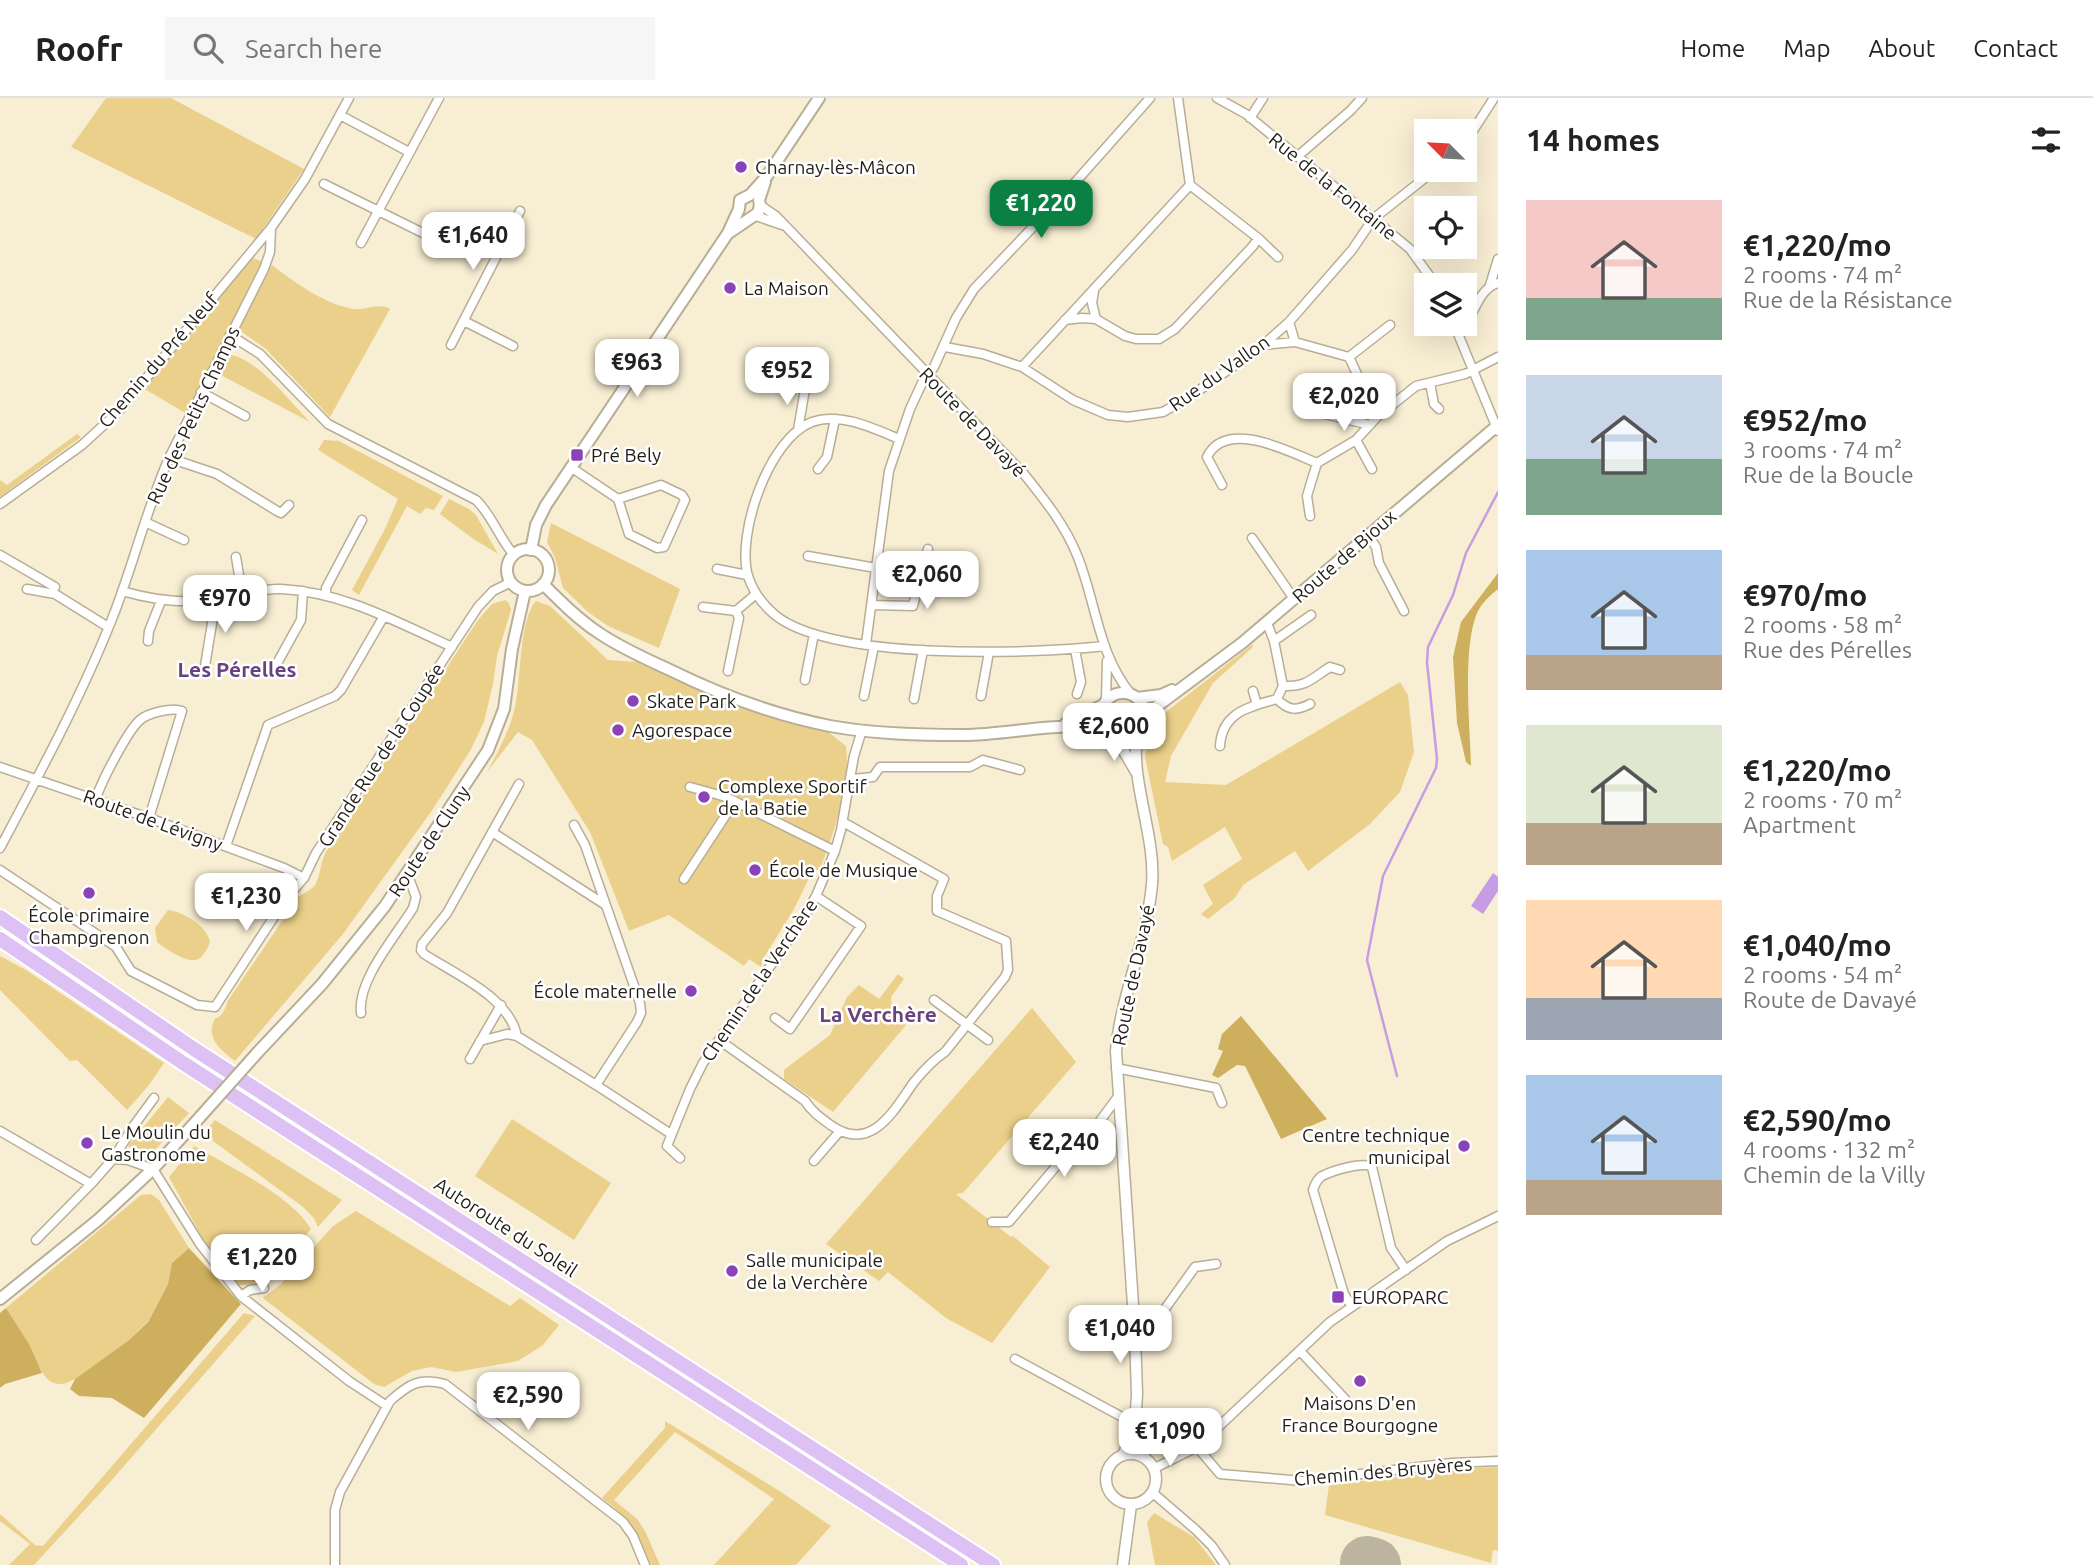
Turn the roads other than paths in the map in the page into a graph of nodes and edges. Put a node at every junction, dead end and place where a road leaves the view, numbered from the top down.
1 (349, 98) edge
2 (439, 98) edge
3 (819, 98) edge
4 (1150, 98) edge
5 (1178, 98) edge
6 (1217, 98) edge
7 (1263, 98) edge
8 (1362, 98) edge
9 (1494, 98) edge
10 (340, 114) junction
11 (1250, 118) junction
12 (1477, 124) edge
13 (409, 152) junction
14 (1298, 156) junction
15 (1420, 182) edge
16 (324, 184) dead end
17 (1190, 186) junction
18 (755, 207) junction
19 (738, 209) junction
20 (380, 210) junction
21 (520, 211) dead end
22 (1373, 219) junction
23 (271, 228) junction
24 (728, 233) junction
25 (1258, 237) junction
26 (435, 239) dead end
27 (361, 243) dead end
28 (1278, 257) dead end
29 (1498, 258) edge
30 (1427, 273) edge
31 (1494, 284) edge
32 (1094, 289) junction
33 (1477, 303) edge
34 (1096, 319) junction
35 (1065, 320) junction
36 (464, 321) junction
37 (1289, 322) junction
38 (1390, 325) dead end
39 (230, 335) junction
40 (1463, 336) edge
41 (1295, 342) junction
42 (451, 345) dead end
43 (1262, 345) junction
44 (513, 346) dead end
45 (945, 346) junction
46 (1349, 357) junction
47 (1498, 357) edge
48 (1022, 367) junction
49 (1474, 371) junction
50 (926, 374) junction
51 (1430, 383) junction
52 (805, 389) dead end
53 (201, 392) junction
54 (1439, 409) dead end
55 (1325, 414) dead end
56 (245, 416) dead end
57 (1377, 417) junction
58 (835, 419) junction
59 (1370, 425) junction
60 (1497, 428) edge
61 (798, 430) junction
62 (899, 439) junction
63 (1356, 440) junction
64 (169, 458) junction
65 (1317, 463) junction
66 (572, 468) junction
67 (818, 469) dead end
68 (1372, 469) dead end
69 (1222, 485) dead end
70 (618, 499) junction
71 (0, 504) edge
72 (289, 505) dead end
73 (1310, 516) dead end
74 (362, 520) dead end
75 (145, 522) junction
76 (1368, 535) junction
77 (1252, 538) dead end
78 (184, 540) dead end
79 (928, 549) dead end
80 (531, 550) junction
81 (0, 555) edge
82 (514, 555) junction
83 (808, 556) dead end
84 (236, 557) dead end
85 (876, 568) junction
86 (717, 569) dead end
87 (747, 575) junction
88 (511, 582) junction
89 (543, 584) junction
90 (55, 587) dead end
91 (27, 589) dead end
92 (122, 591) junction
93 (303, 591) junction
94 (525, 591) junction
95 (242, 593) junction
96 (326, 594) junction
97 (756, 594) junction
98 (216, 599) junction
99 (1294, 599) junction
100 (161, 601) junction
101 (872, 605) junction
102 (703, 607) dead end
103 (736, 611) junction
104 (1404, 611) dead end
105 (1311, 615) dead end
106 (384, 616) junction
107 (1267, 623) junction
108 (108, 627) junction
109 (814, 634) junction
110 (148, 641) dead end
111 (1274, 641) junction
112 (870, 645) junction
113 (452, 647) junction
114 (1075, 649) junction
115 (923, 650) junction
116 (1106, 651) junction
117 (989, 652) junction
118 (205, 666) dead end
119 (275, 667) dead end
120 (1340, 670) dead end
121 (728, 671) dead end
122 (805, 680) dead end
123 (1187, 684) junction
124 (1283, 686) junction
125 (1252, 691) dead end
126 (1077, 694) dead end
127 (864, 696) dead end
128 (981, 696) dead end
129 (1134, 696) junction
130 (914, 699) dead end
131 (1277, 699) junction
132 (1104, 703) junction
133 (1310, 704) dead end
134 (1258, 705) junction
135 (1145, 719) junction
136 (1057, 727) junction
137 (862, 730) junction
138 (1138, 731) junction
139 (1111, 733) junction
140 (1220, 746) dead end
141 (0, 767) edge
142 (1020, 770) dead end
143 (1138, 775) junction
144 (852, 779) junction
145 (37, 780) junction
146 (519, 784) dead end
147 (690, 787) dead end
148 (96, 799) junction
149 (735, 801) junction
150 (149, 818) junction
151 (843, 822) junction
152 (574, 825) dead end
153 (492, 832) junction
154 (226, 846) junction
155 (0, 848) edge
156 (835, 850) junction
157 (0, 870) edge
158 (407, 873) junction
159 (304, 878) junction
160 (684, 878) dead end
161 (816, 896) junction
162 (606, 906) junction
163 (0, 917) edge
164 (0, 939) edge
165 (934, 1000) dead end
166 (501, 1005) junction
167 (361, 1013) dead end
168 (775, 1018) dead end
169 (967, 1024) junction
170 (517, 1035) junction
171 (719, 1040) junction
172 (988, 1040) dead end
173 (480, 1041) junction
174 (470, 1059) dead end
175 (1116, 1068) junction
176 (596, 1086) junction
177 (154, 1098) dead end
178 (1117, 1098) junction
179 (1222, 1103) dead end
180 (0, 1131) edge
181 (840, 1131) junction
182 (671, 1134) junction
183 (680, 1158) dead end
184 (113, 1159) junction
185 (814, 1161) dead end
186 (153, 1169) junction
187 (92, 1184) junction
188 (1498, 1216) edge
189 (992, 1222) dead end
190 (36, 1240) dead end
191 (1216, 1264) dead end
192 (1406, 1270) junction
193 (264, 1289) dead end
194 (241, 1296) junction
195 (0, 1299) edge
196 (1352, 1307) junction
197 (1135, 1335) junction
198 (1300, 1351) junction
199 (1015, 1359) dead end
200 (1345, 1399) dead end
201 (387, 1406) junction
202 (1135, 1426) junction
203 (1197, 1447) junction
204 (1123, 1455) junction
205 (1142, 1456) junction
206 (1498, 1461) edge
207 (1155, 1468) junction
208 (1153, 1493) junction
209 (1131, 1505) junction
210 (335, 1565) edge
211 (645, 1565) edge
212 (961, 1565) edge
213 (993, 1565) edge
214 (1123, 1565) edge
215 (1225, 1565) edge

1 - 10 street, Rue des Petits Champs
2 - 13 street
3 - 18 main road
4 - 45 street
5 - 17 street
6 - 11 street, Rue de la Fontaine
7 - 11 street
8 - 14 street
9 - 12 street
10 - 13 street
10 - 23 street, Rue des Petits Champs
11 - 14 street, Rue de la Fontaine
13 - 20 street
14 - 22 street, Rue de la Fontaine
15 - 22 street, Rue du Vallon
16 - 20 street
17 - 25 street
17 - 32 street
18 - 19 main road
18 - 19 main road
18 - 24 main road
18 - 50 street, Route de Davayé
19 - 24 main road
20 - 26 street
20 - 27 street
21 - 36 street
22 - 30 street, Rue de la Fontaine
22 - 37 street, Rue du Vallon
23 - 39 street, Rue des Petits Champs
23 - 71 street, Chemin du Pré Neuf
24 - 66 main road
25 - 28 street
25 - 34 street
29 - 31 street
31 - 33 street
32 - 34 street
32 - 35 street
34 - 35 street
35 - 48 street
36 - 42 street
36 - 44 street
37 - 41 street
37 - 43 street, Rue du Vallon
38 - 46 street
39 - 53 street, Rue des Petits Champs
39 - 82 street
40 - 49 street
41 - 43 street
41 - 46 street
43 - 48 street, Rue du Vallon
45 - 48 street, Rue du Vallon
45 - 50 street
46 - 57 street
47 - 49 street
49 - 51 street
49 - 60 street
50 - 62 street
50 - 116 street, Route de Davayé
51 - 54 street
51 - 57 street
52 - 61 street
53 - 56 street
53 - 64 street, Rue des Petits Champs
55 - 59 street
57 - 59 street
58 - 61 street
58 - 62 street
58 - 67 street
59 - 63 street
60 - 76 main road, Route de Bioux
61 - 87 street
62 - 85 street
63 - 65 street
63 - 68 street
64 - 72 street
64 - 75 street, Rue des Petits Champs
65 - 69 street
65 - 73 street
66 - 70 street
66 - 80 main road
70 - 70 street
74 - 96 street
75 - 78 street
75 - 92 street, Rue des Petits Champs
76 - 99 main road, Route de Bioux
76 - 104 street
77 - 99 street
79 - 101 street
80 - 82 main road
80 - 89 main road
81 - 90 street
82 - 88 main road
83 - 85 street
84 - 95 street
85 - 101 street
86 - 87 street
87 - 97 street
88 - 94 main road
88 - 113 street, Grande Rue de la Coupée
89 - 94 main road
89 - 137 main road
91 - 108 street
92 - 100 street
92 - 108 street, Rue des Petits Champs
93 - 95 street
93 - 96 street
93 - 119 street
94 - 158 main road, Route de Cluny
95 - 98 street
96 - 106 street
97 - 103 street
97 - 109 street
98 - 100 street
98 - 118 street
99 - 107 main road, Route de Bioux
100 - 110 street
101 - 112 street
102 - 103 street
103 - 121 street
105 - 111 street
106 - 113 street
106 - 154 street
107 - 111 street
107 - 123 main road, Route de Bioux
108 - 145 street, Rue des Petits Champs
109 - 112 street
109 - 122 street
111 - 124 street
112 - 115 street
112 - 127 street
113 - 159 street, Grande Rue de la Coupée
114 - 116 street
114 - 117 street
114 - 126 street
115 - 117 street
115 - 130 street
116 - 129 street, Route de Davayé
116 - 132 street, Route de Davayé
117 - 128 street
120 - 124 street
123 - 129 main road, Route de Bioux
123 - 135 main road, Route de Bioux
124 - 131 street
125 - 134 street
129 - 132 main road
129 - 135 main road
131 - 133 street
131 - 134 street
132 - 136 main road
132 - 139 main road
134 - 140 street
135 - 138 main road
136 - 137 main road
136 - 139 main road
137 - 144 street, Chemin de la Verchère
138 - 139 main road
138 - 143 street
139 - 143 street
141 - 145 street, Route de Lévigny
142 - 144 street
143 - 175 street, Route de Davayé
144 - 151 street, Chemin de la Verchère
145 - 148 street, Route de Lévigny
145 - 155 street, Rue des Petits Champs
146 - 153 street
147 - 149 street
148 - 150 street, Route de Lévigny
148 - 150 street
149 - 156 street
149 - 160 street
150 - 154 street, Route de Lévigny
151 - 156 street, Chemin de la Verchère
151 - 169 street
152 - 162 street
153 - 162 street
153 - 166 street
154 - 159 street, Route de Lévigny
156 - 161 street, Chemin de la Verchère
157 - 159 street, Grande Rue de la Coupée
158 - 167 street
158 - 186 main road, Route de Cluny, bridge
161 - 168 street
161 - 171 street, Chemin de la Verchère
162 - 176 street
163 - 213 highway, Autoroute du Soleil
164 - 212 highway, Autoroute du Soleil
165 - 169 street
166 - 170 street
166 - 173 street
169 - 172 street
169 - 181 street
170 - 173 street
170 - 176 street
171 - 181 street
171 - 182 street, Chemin de la Verchère
173 - 174 street
175 - 178 street, Route de Davayé
175 - 179 street
176 - 182 street
177 - 184 street
178 - 189 street
178 - 197 street, Route de Davayé
180 - 187 street
181 - 185 street
182 - 183 street, Chemin de la Verchère
184 - 186 street
184 - 187 street
186 - 194 street
186 - 195 main road
187 - 190 street
188 - 192 street
191 - 197 street
192 - 196 street
192 - 196 street
193 - 194 street
194 - 201 street
196 - 198 street
197 - 202 street, Route de Davayé
198 - 200 street
198 - 203 street
199 - 202 street
201 - 210 street
201 - 211 street
202 - 204 street, Route de Davayé
202 - 205 street, Route de Davayé
203 - 206 street, Chemin des Bruyères
203 - 207 street
204 - 205 street
204 - 209 street
205 - 207 street
207 - 208 street
208 - 209 street
208 - 215 street
209 - 214 street

